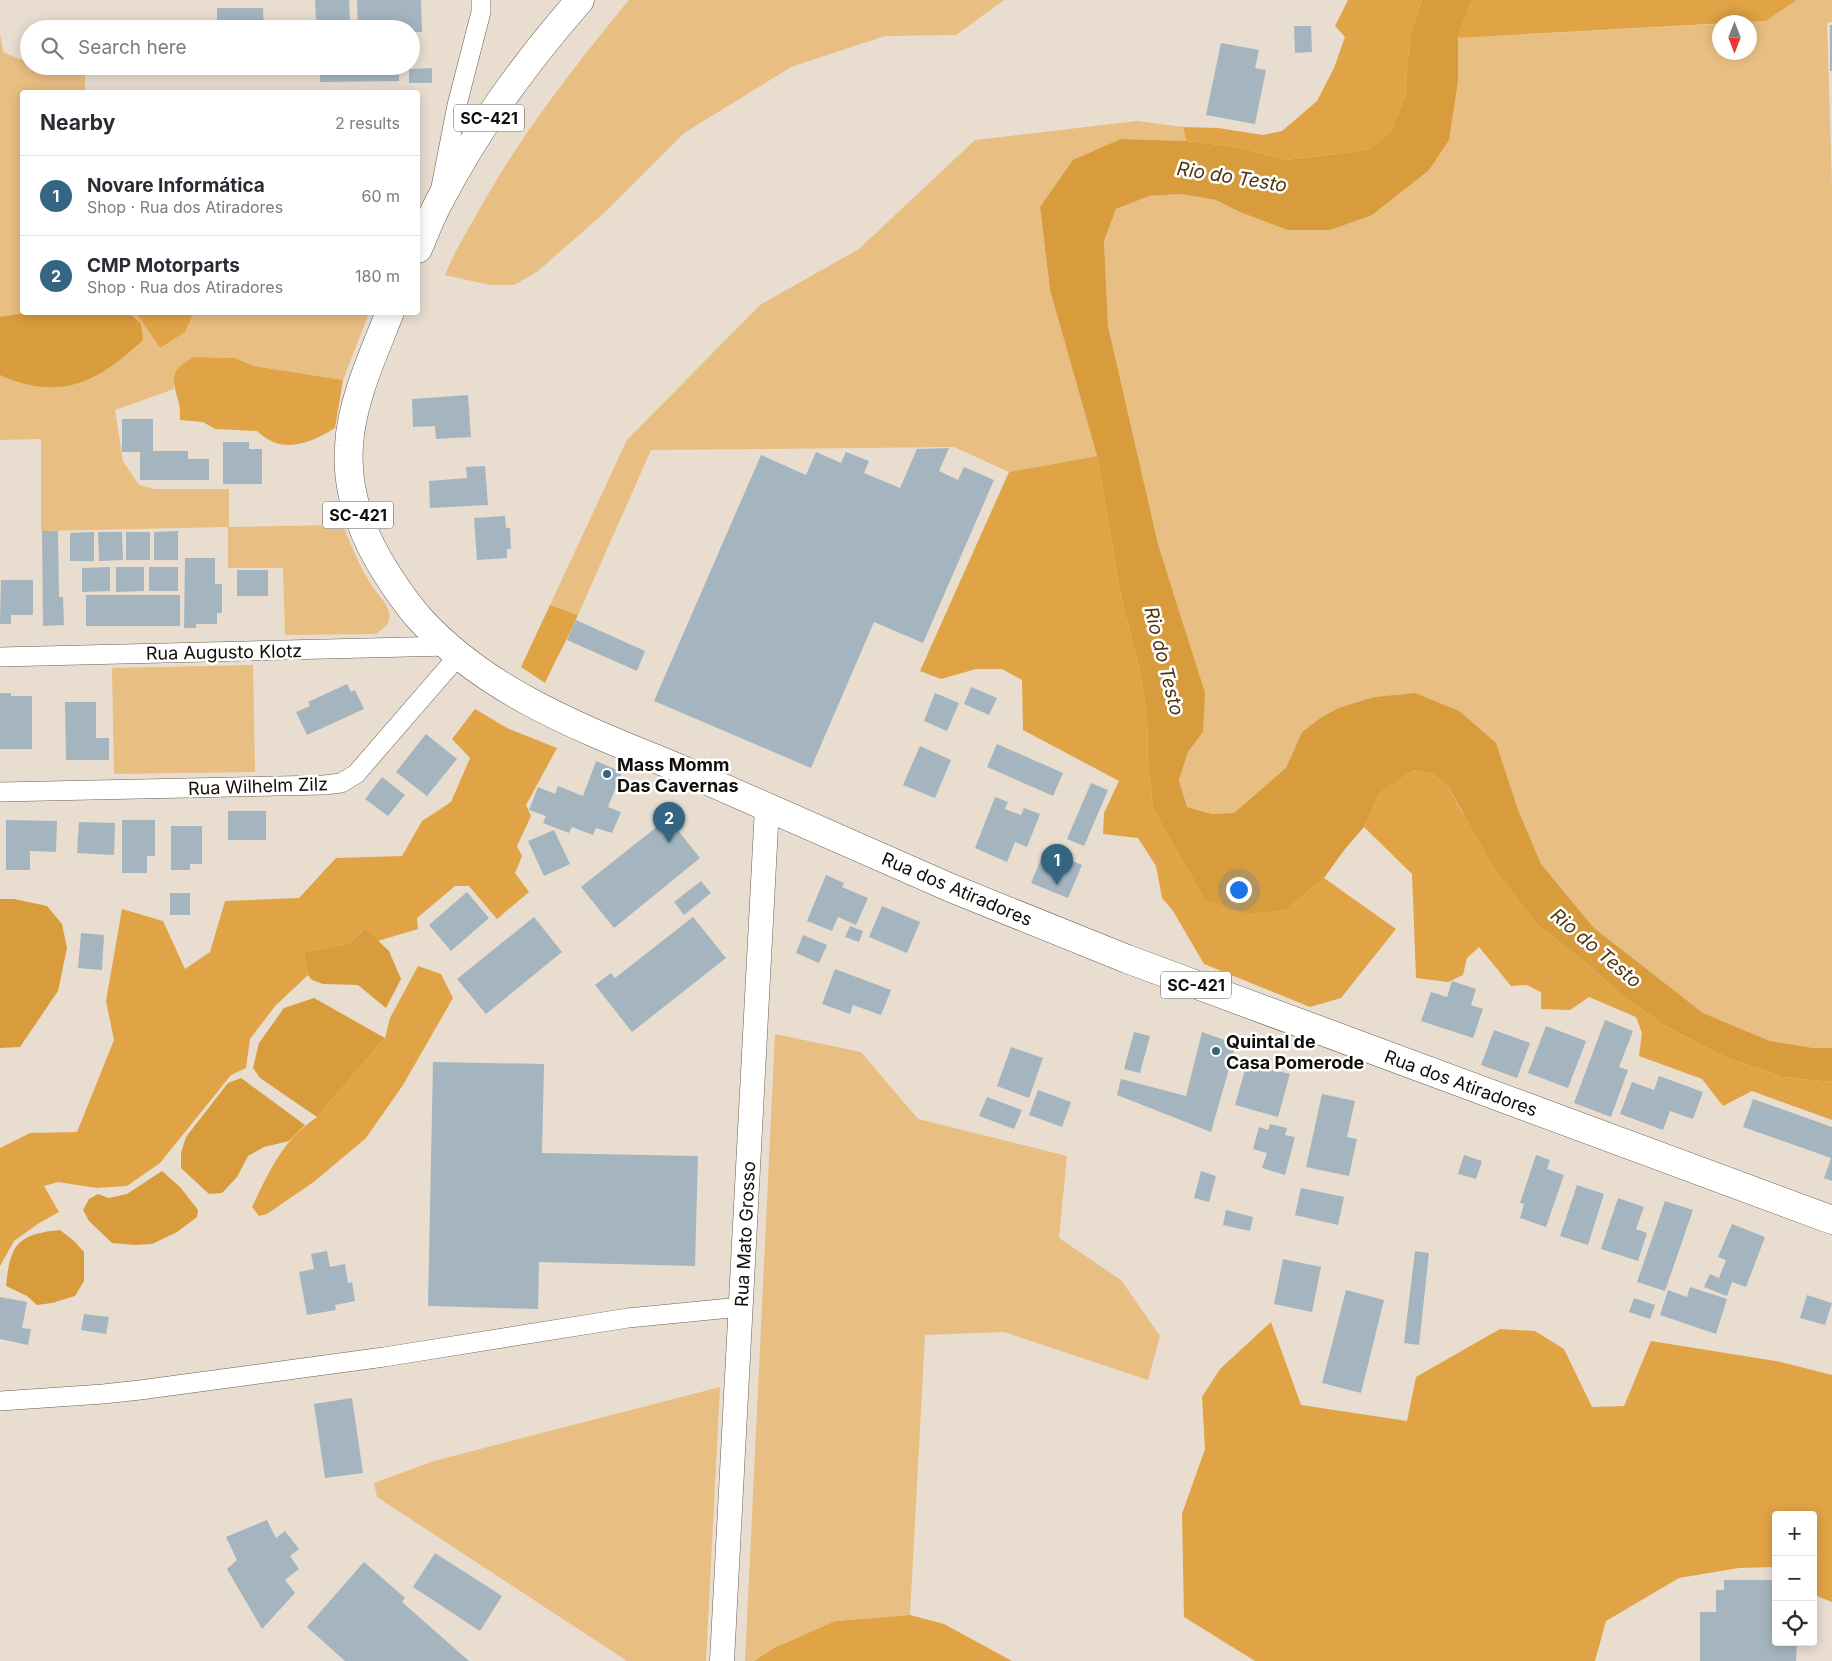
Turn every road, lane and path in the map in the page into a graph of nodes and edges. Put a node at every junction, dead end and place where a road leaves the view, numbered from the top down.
1 (481, 0) edge
2 (580, 0) edge
3 (439, 201) junction
4 (420, 244) edge
5 (389, 315) edge
6 (454, 650) junction
7 (0, 657) edge
8 (0, 792) edge
9 (767, 807) junction
10 (1832, 1220) edge
11 (741, 1307) junction
12 (0, 1401) edge
13 (722, 1661) edge

1 - 3 street
2 - 3 main road, SC-421
3 - 4 main road, SC-421
5 - 6 main road, Rua dos Atiradores / SC-421
6 - 7 street, Rua Augusto Klotz
6 - 8 street, Rua Wilhelm Zilz
6 - 9 main road, Rua dos Atiradores / SC-421
9 - 10 main road, Rua dos Atiradores / SC-421
9 - 11 street, Rua Mato Grosso
11 - 12 street
11 - 13 street, Rua Mato Grosso

